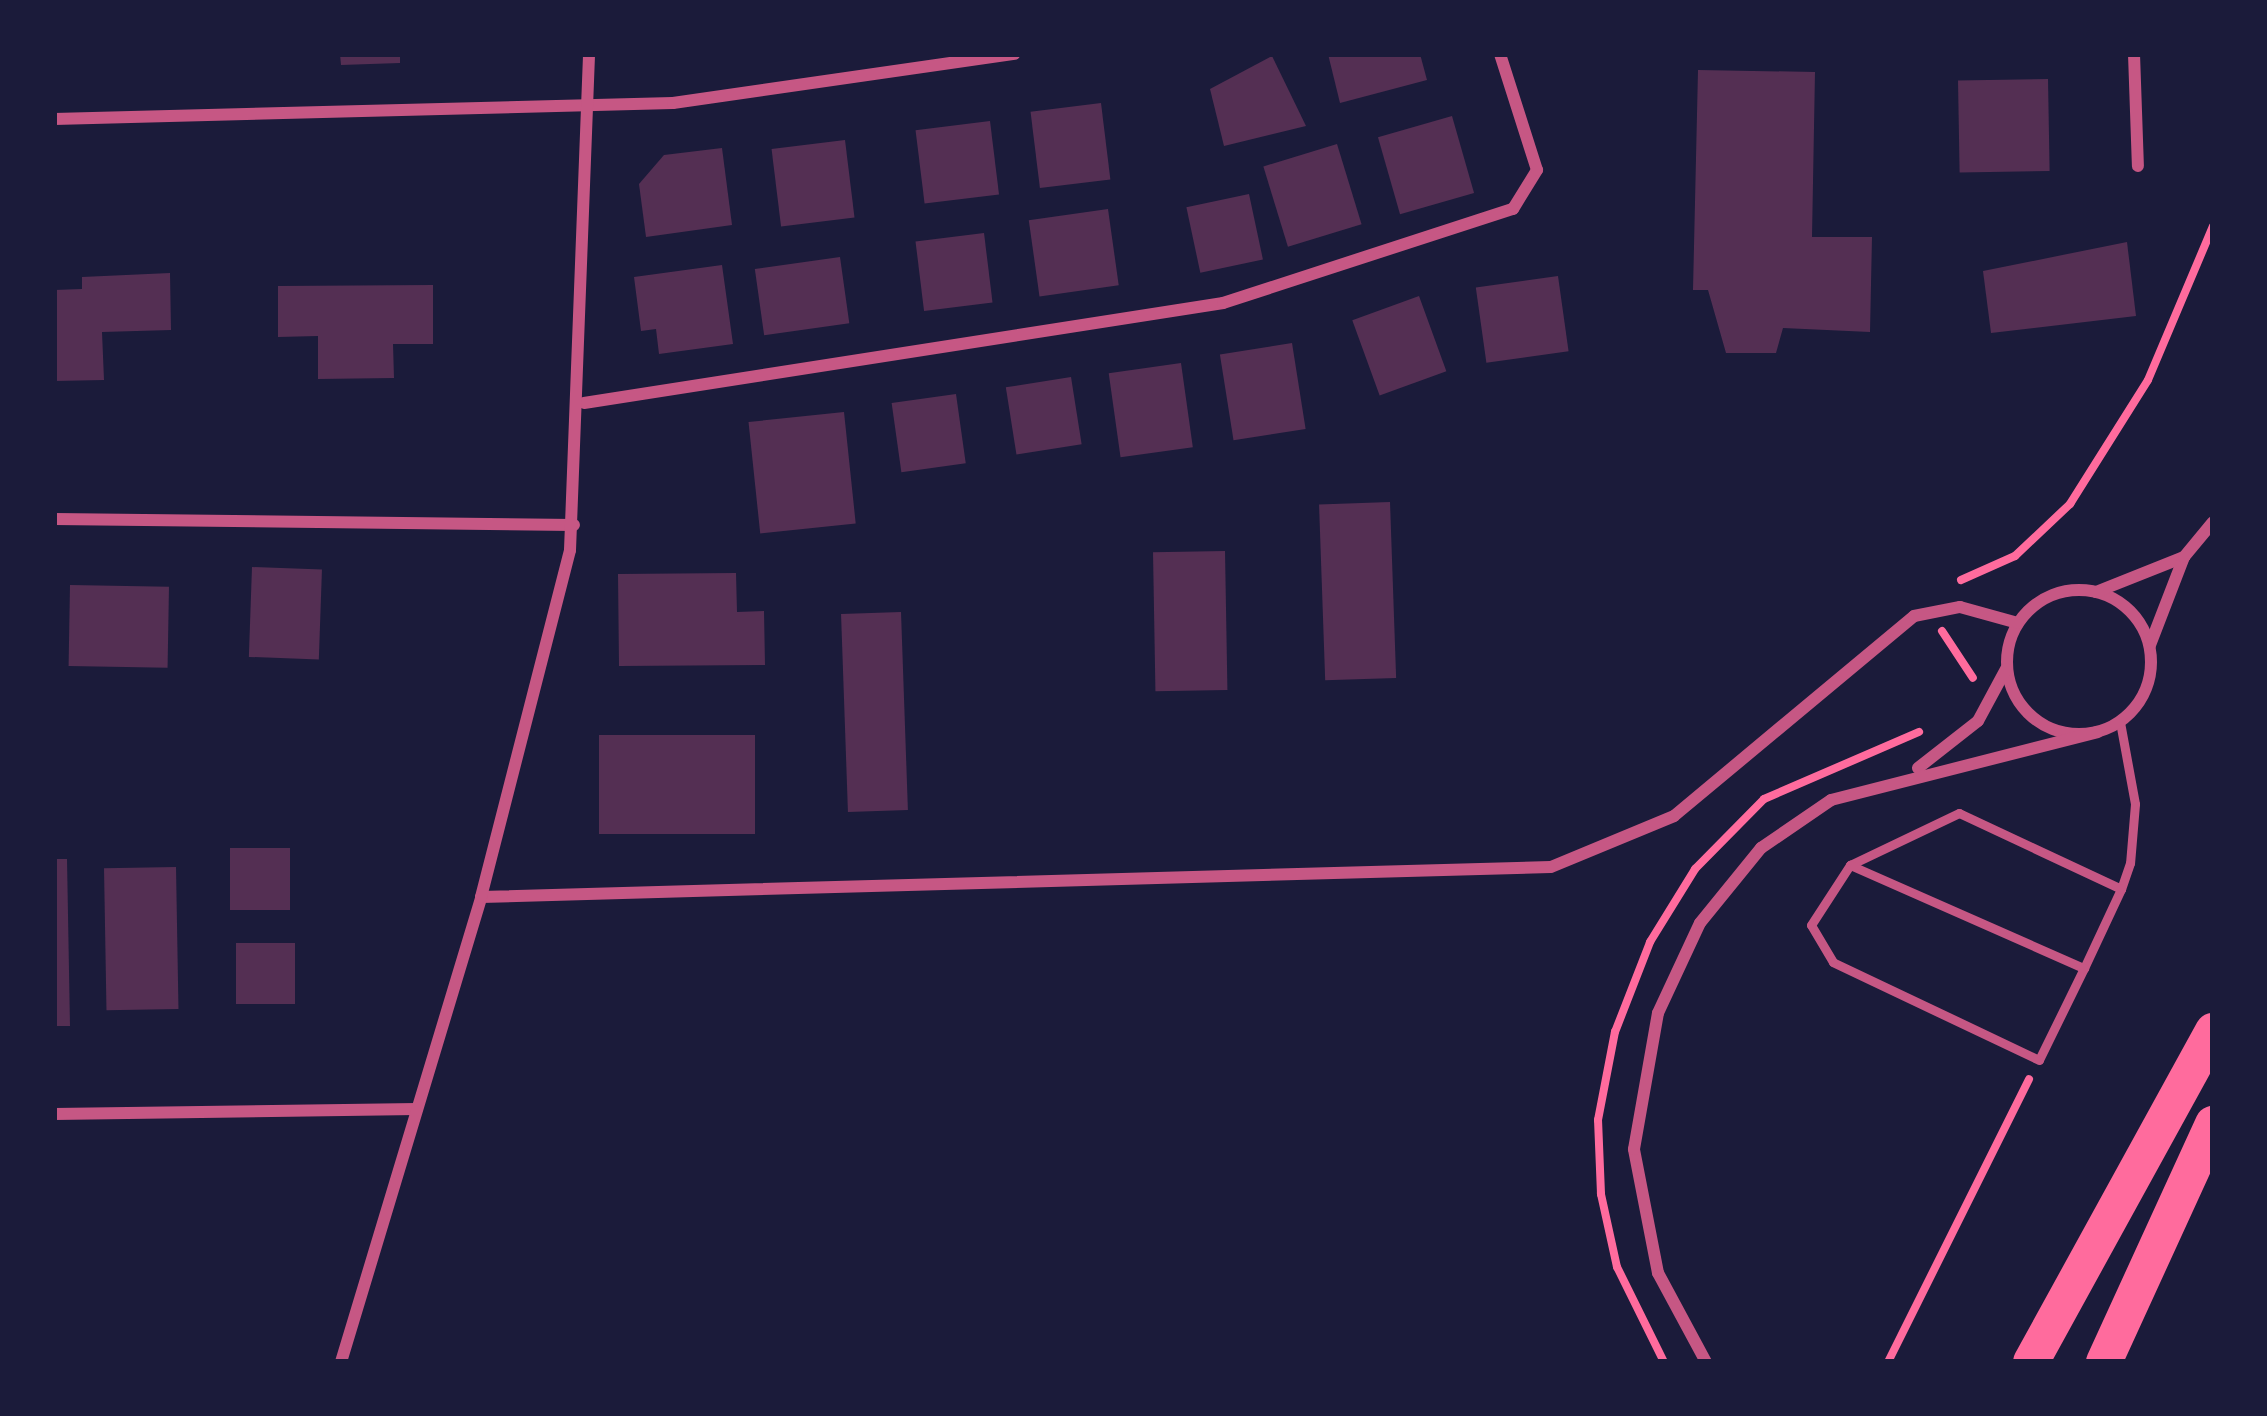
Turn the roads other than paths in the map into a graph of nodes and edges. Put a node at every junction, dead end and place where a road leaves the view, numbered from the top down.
1 (589, 54) edge
2 (1014, 54) edge
3 (1500, 54) edge
4 (2134, 54) edge
5 (588, 105) junction
6 (54, 119) edge
7 (2138, 166) dead end
8 (584, 403) junction
9 (54, 519) edge
10 (2213, 522) edge
11 (574, 525) junction
12 (2184, 557) junction
13 (2096, 592) junction
14 (2018, 622) junction
15 (2150, 645) junction
16 (2006, 668) junction
17 (2120, 722) junction
18 (2097, 732) junction
19 (1912, 772) junction
20 (1850, 865) junction
21 (2121, 889) junction
22 (481, 897) junction
23 (2084, 968) junction
24 (2213, 1031) edge
25 (417, 1109) junction
26 (54, 1114) edge
27 (2213, 1124) edge
28 (341, 1362) edge
29 (1706, 1362) edge
30 (2031, 1362) edge
31 (2104, 1362) edge

1 - 5 street
2 - 5 street
3 - 8 street
4 - 7 street
5 - 6 street
5 - 8 street
8 - 11 street
9 - 11 street
10 - 12 street
11 - 22 street
12 - 13 street
12 - 15 street
13 - 14 street
13 - 15 street
14 - 16 street
14 - 22 street
15 - 17 street
16 - 18 street
16 - 19 street
17 - 18 street
17 - 21 lane
18 - 19 street
19 - 29 street
20 - 21 lane
20 - 23 lane
20 - 23 lane
21 - 23 lane
22 - 25 street
24 - 30 highway
25 - 26 street
25 - 28 street
27 - 31 highway

